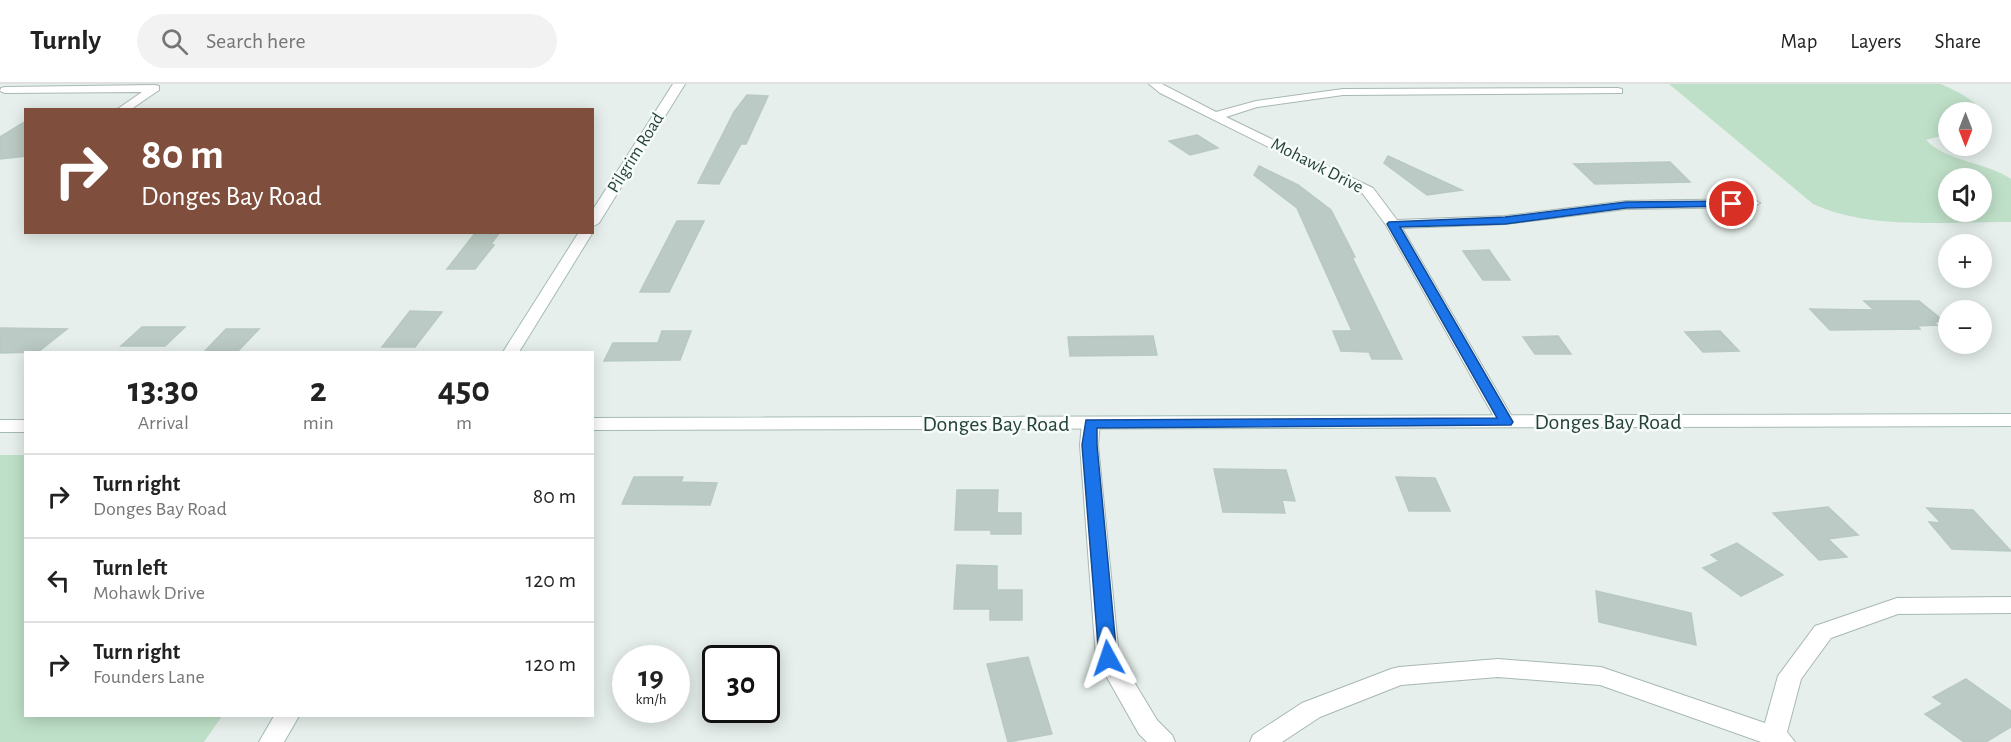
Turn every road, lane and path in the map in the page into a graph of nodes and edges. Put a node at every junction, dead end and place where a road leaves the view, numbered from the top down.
1 (679, 84) edge
2 (1155, 84) edge
3 (158, 86) edge
4 (6, 89) edge
5 (1618, 91) dead end
6 (124, 108) edge
7 (1216, 116) junction
8 (1753, 203) dead end
9 (594, 220) edge
10 (1392, 224) junction
11 (585, 234) edge
12 (512, 351) edge
13 (2011, 420) edge
14 (1506, 422) junction
15 (1090, 423) junction
16 (594, 424) edge
17 (0, 426) edge
18 (24, 426) edge
19 (2011, 604) edge
20 (286, 717) edge
21 (1779, 739) edge
22 (271, 742) edge
23 (1163, 742) edge
24 (1262, 742) edge

1 - 9 street, Pilgrim Road
2 - 7 street, Mohawk Drive
3 - 4 street
3 - 6 street
5 - 7 street
7 - 10 street, Mohawk Drive
8 - 10 street
10 - 14 street, Mohawk Drive
11 - 12 street
13 - 14 street, Donges Bay Road
14 - 15 street, Donges Bay Road
15 - 16 street, Donges Bay Road
15 - 23 street
17 - 18 street
19 - 21 street
20 - 22 street
21 - 24 street

